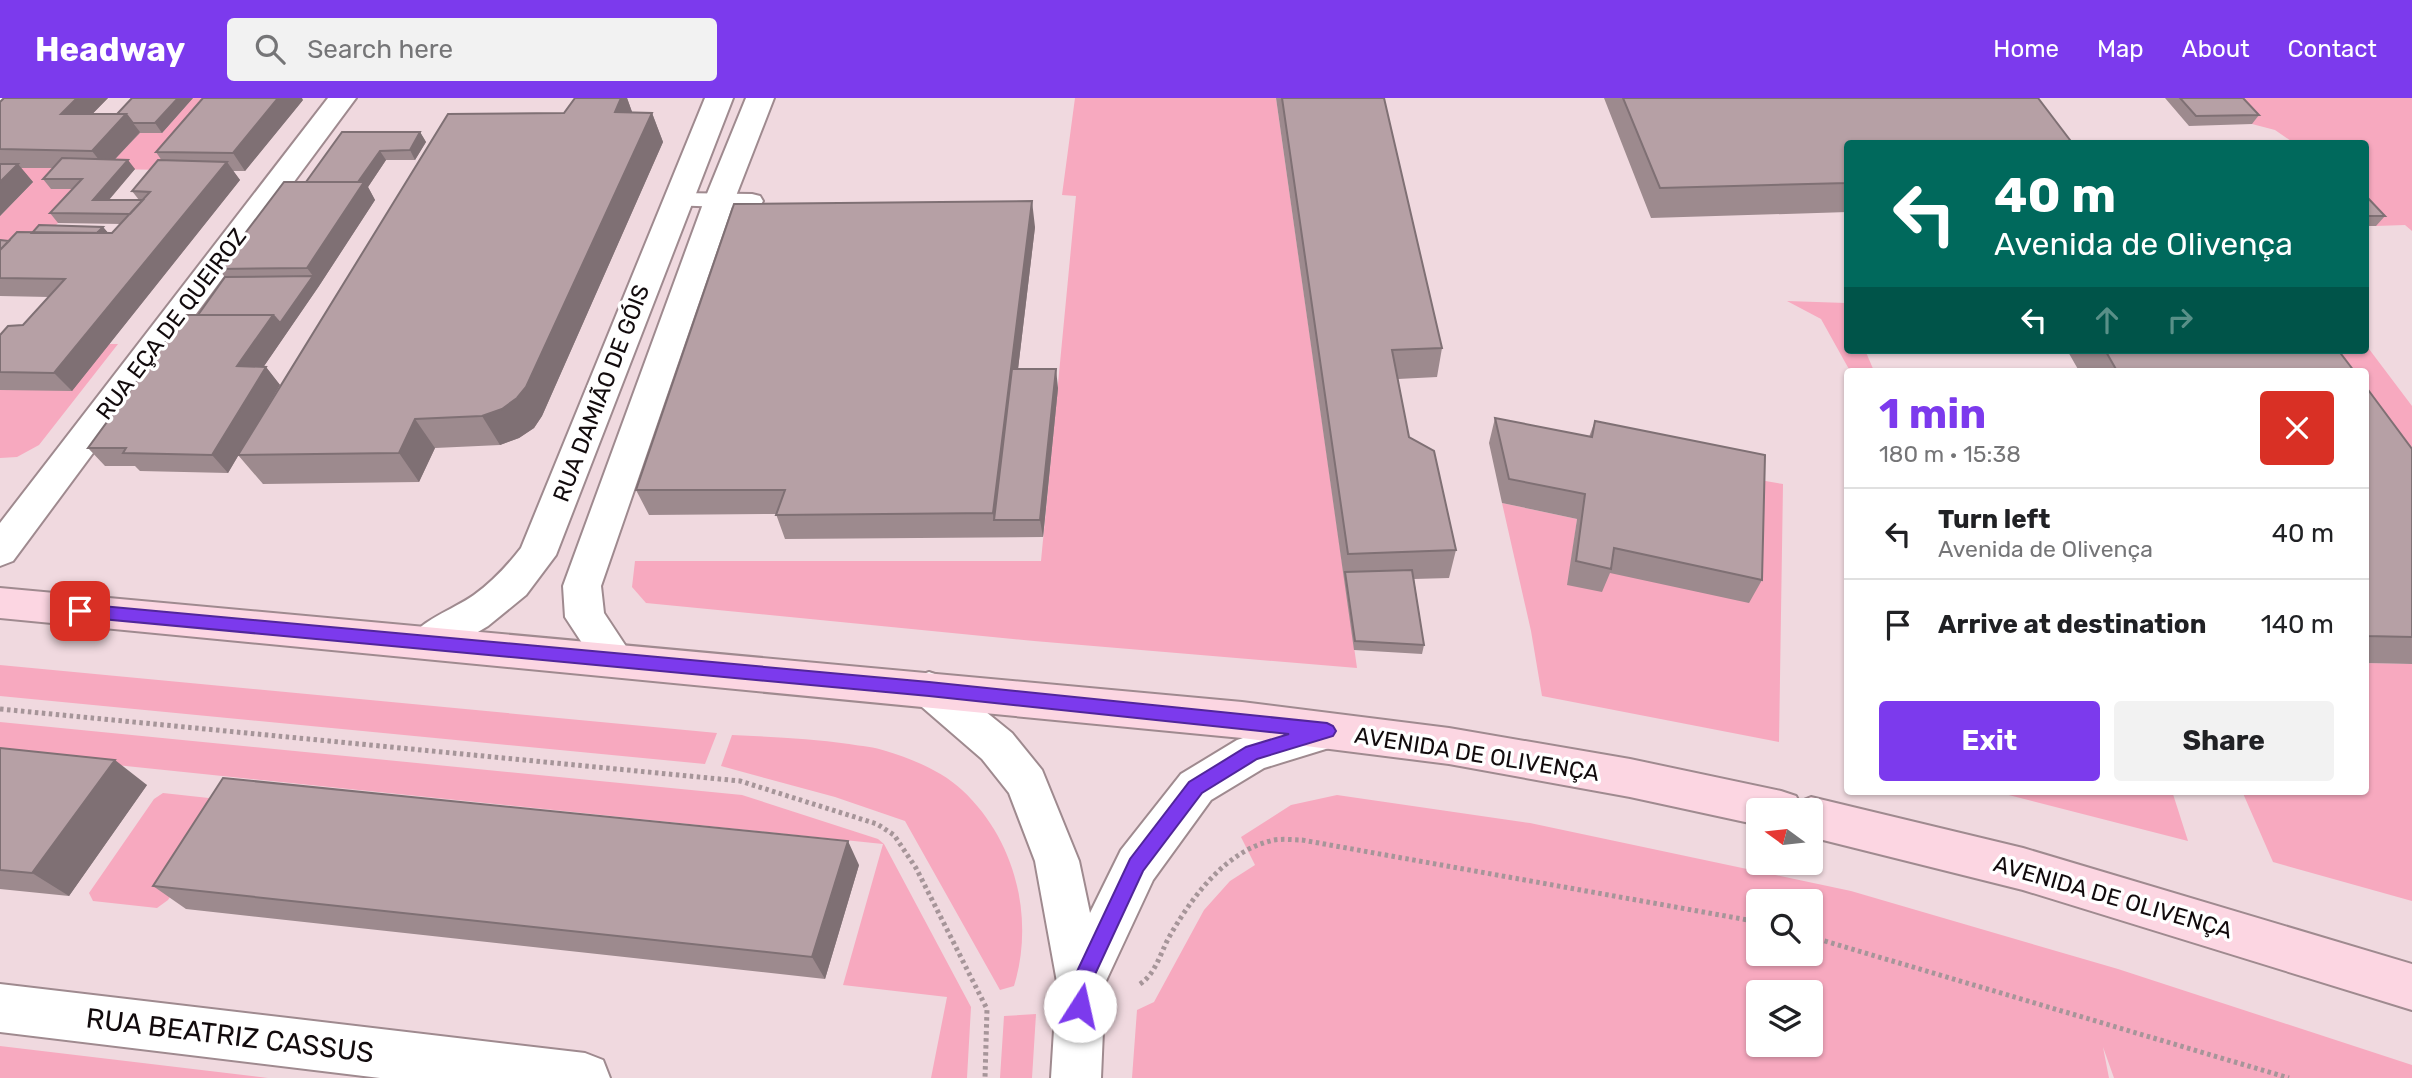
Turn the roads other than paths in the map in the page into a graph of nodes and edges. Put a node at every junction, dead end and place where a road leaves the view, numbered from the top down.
1 (342, 98) edge
2 (719, 98) edge
3 (760, 98) edge
4 (677, 200) junction
5 (736, 201) junction
6 (0, 551) edge
7 (0, 603) edge
8 (426, 643) junction
9 (615, 660) junction
10 (929, 689) junction
11 (1327, 731) junction
12 (1746, 803) edge
13 (1824, 820) edge
14 (1082, 982) junction
15 (2412, 987) edge
16 (0, 1008) edge
17 (585, 1078) edge
18 (1076, 1078) edge

1 - 6 street, RUA EÇA DE QUEIROZ
2 - 4 street, RUA DAMIÃO DE GÓIS
3 - 5 street, RUA DAMIÃO DE GÓIS
4 - 5 lane
4 - 8 street, RUA DAMIÃO DE GÓIS
5 - 9 street, RUA DAMIÃO DE GÓIS
7 - 8 main road, AVENIDA DE OLIVENÇA
8 - 9 main road, AVENIDA DE OLIVENÇA
9 - 10 main road, AVENIDA DE OLIVENÇA
10 - 11 main road, AVENIDA DE OLIVENÇA
10 - 14 street
11 - 12 main road, AVENIDA DE OLIVENÇA
11 - 14 street
13 - 15 main road, AVENIDA DE OLIVENÇA
14 - 18 street
16 - 17 street, RUA BEATRIZ CASSUS

